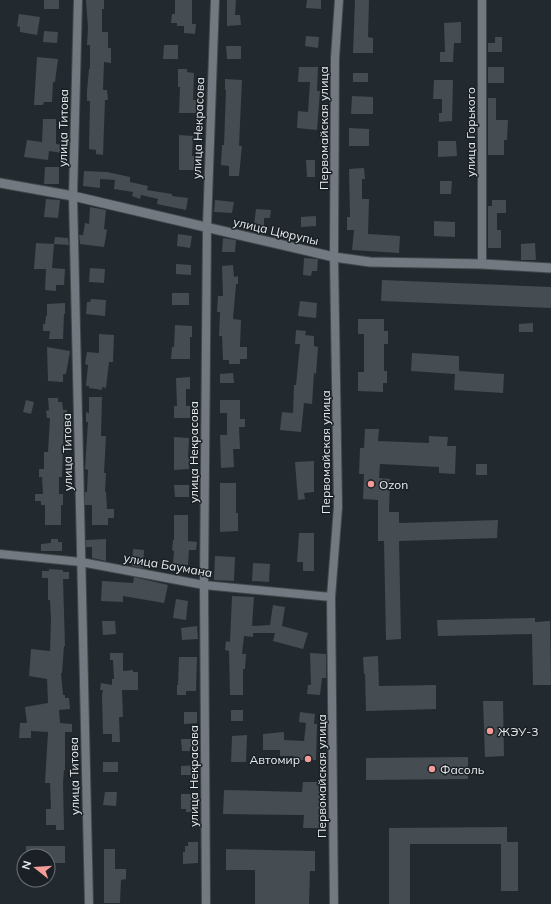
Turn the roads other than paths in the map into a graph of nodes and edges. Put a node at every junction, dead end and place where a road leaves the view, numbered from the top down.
1 (78, 0) edge
2 (215, 0) edge
3 (339, 0) edge
4 (482, 0) edge
5 (0, 183) edge
6 (74, 196) junction
7 (207, 226) junction
8 (334, 257) junction
9 (482, 264) junction
10 (551, 268) edge
11 (0, 554) edge
12 (81, 562) junction
13 (204, 585) junction
14 (332, 598) junction
15 (89, 904) edge
16 (206, 904) edge
17 (334, 904) edge

1 - 6 street, улица Титова
2 - 7 street, улица Некрасова
3 - 8 street, Первомайская улица
4 - 9 street, улица Горького
5 - 6 street, улица Цюрупы
6 - 7 street, улица Цюрупы
6 - 12 street, улица Титова
7 - 8 street, улица Цюрупы
7 - 13 street, улица Некрасова
8 - 9 street, улица Цюрупы
8 - 14 street, Первомайская улица
9 - 10 street, улица Цюрупы
11 - 12 street, улица Баумана
12 - 13 street, улица Баумана
12 - 15 street, улица Титова
13 - 14 street, улица Баумана
13 - 16 street, улица Некрасова
14 - 17 street, Первомайская улица

